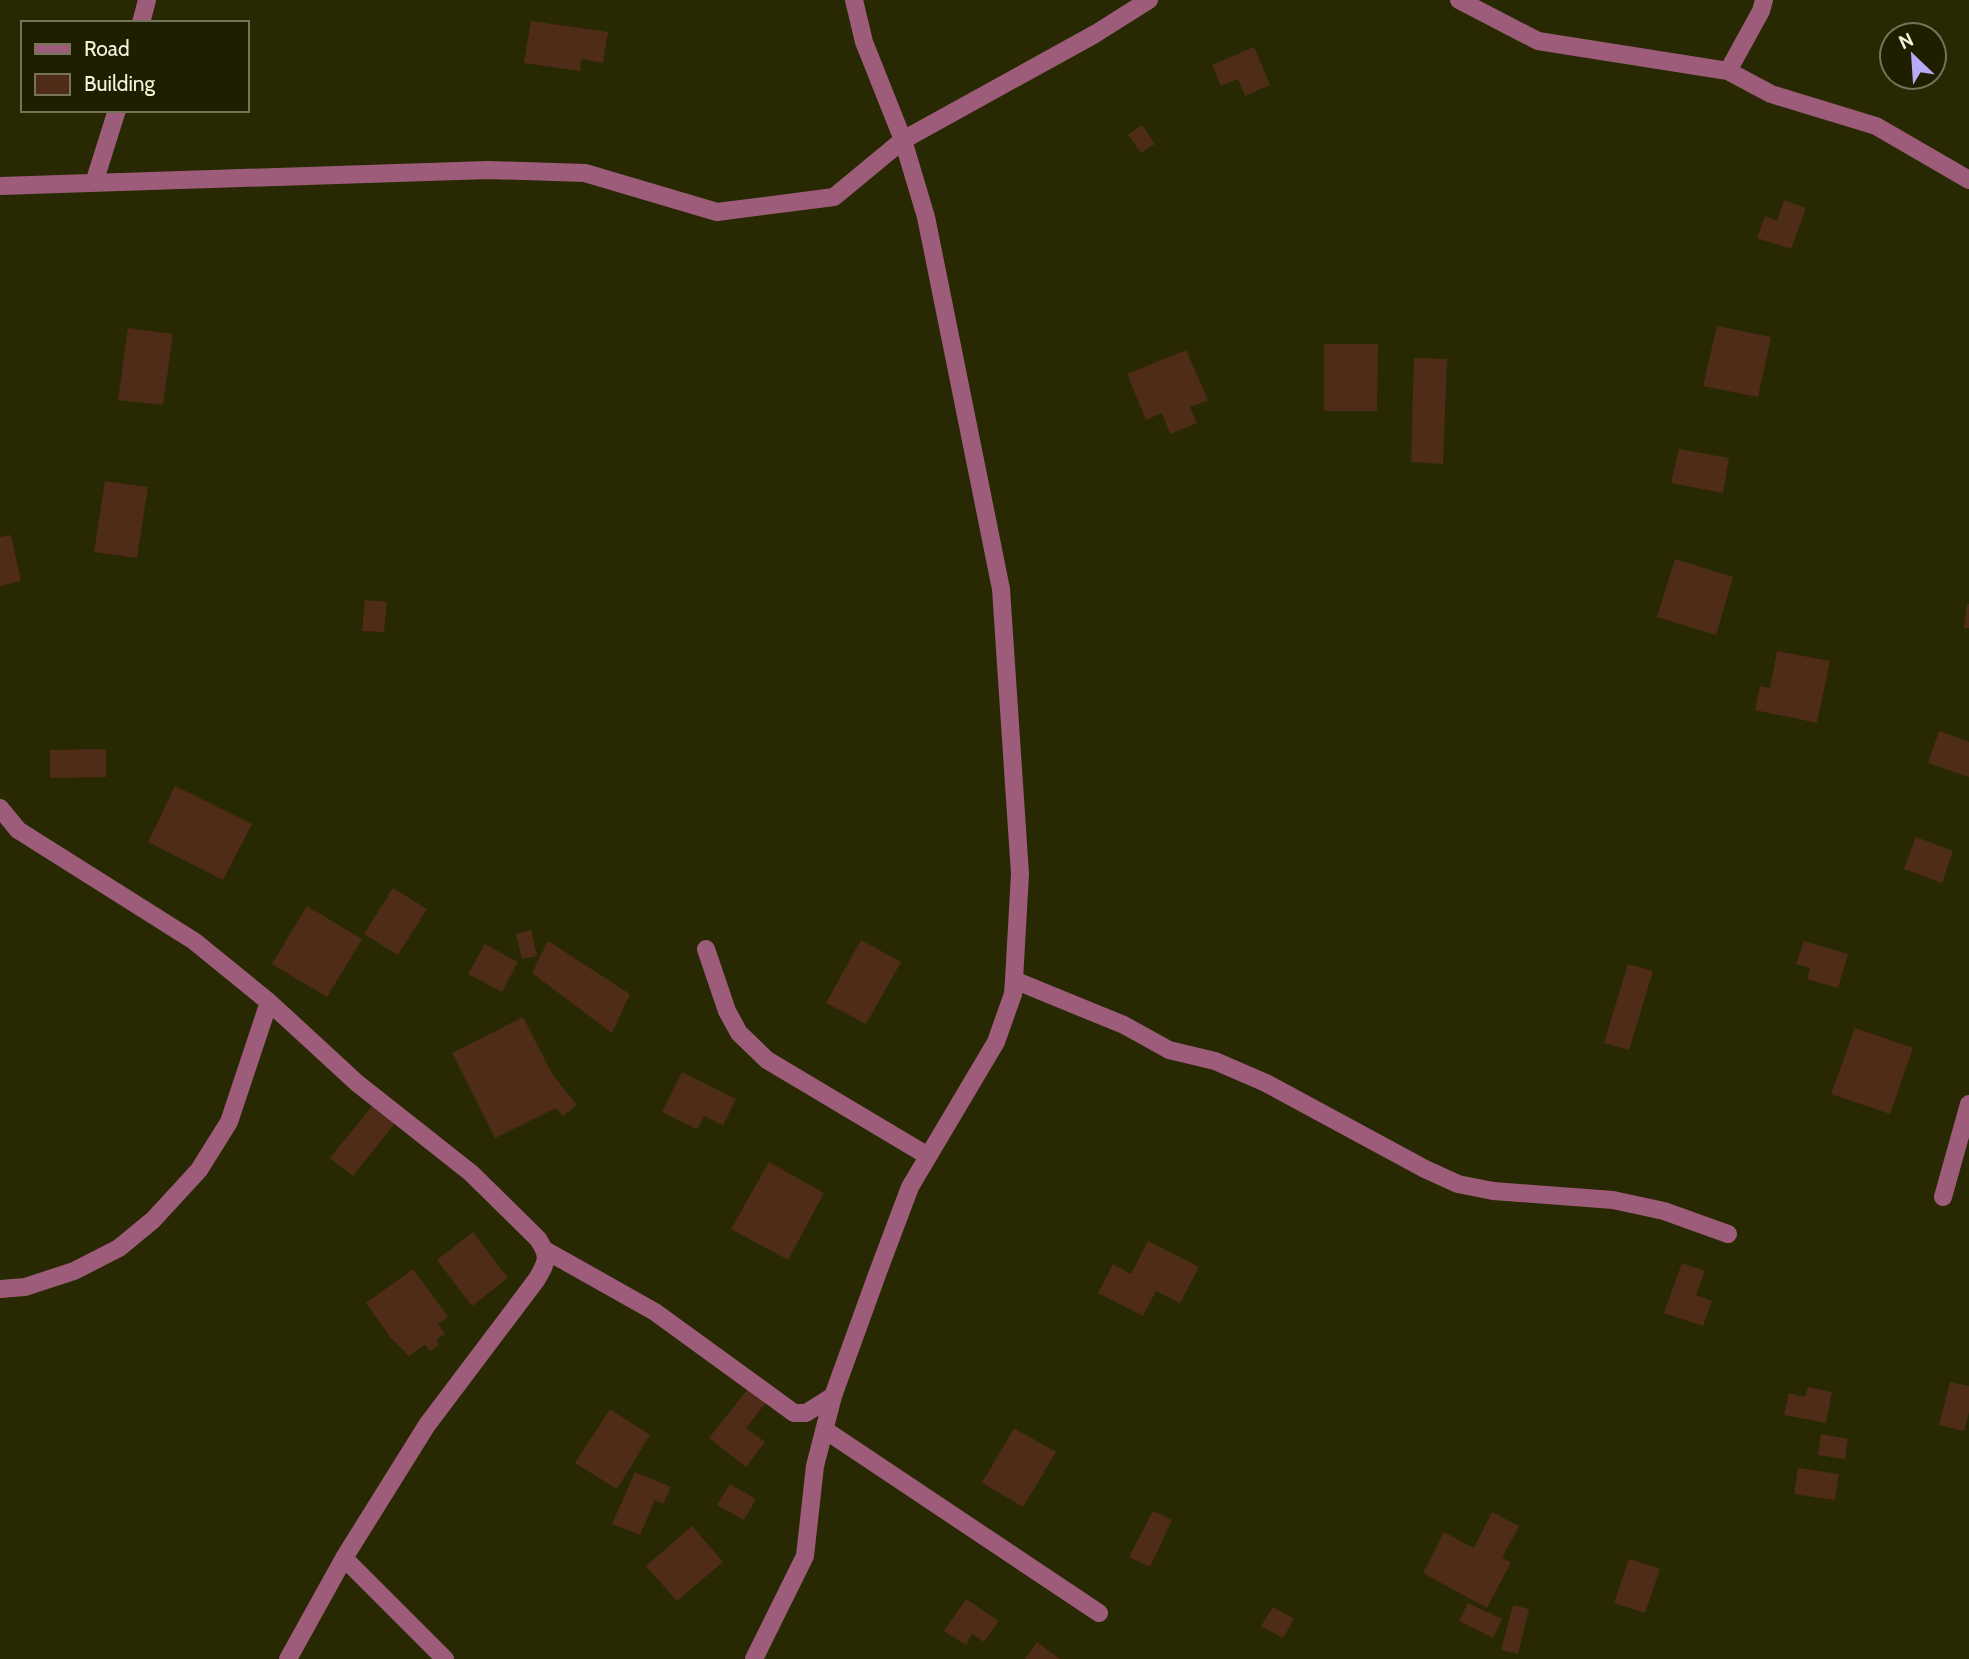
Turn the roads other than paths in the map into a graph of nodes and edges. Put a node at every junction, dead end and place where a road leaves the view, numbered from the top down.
1 (147, 0) edge
2 (854, 0) edge
3 (1149, 0) edge
4 (1459, 0) edge
5 (1764, 0) edge
6 (142, 21) edge
7 (1728, 71) junction
8 (116, 112) edge
9 (903, 139) junction
10 (1969, 180) edge
11 (94, 183) junction
12 (0, 186) edge
13 (0, 808) edge
14 (9, 831) edge
15 (706, 949) dead end
16 (1014, 980) junction
17 (269, 1002) junction
18 (1969, 1104) edge
19 (928, 1156) junction
20 (1943, 1198) dead end
21 (1728, 1234) dead end
22 (545, 1250) junction
23 (0, 1289) edge
24 (833, 1396) junction
25 (825, 1430) junction
26 (344, 1558) junction
27 (1100, 1613) dead end
28 (288, 1659) edge
29 (445, 1659) edge
30 (754, 1659) edge

1 - 6 street
2 - 9 street
3 - 9 street
4 - 7 street
5 - 7 street
7 - 10 street
8 - 11 street
9 - 11 street
9 - 16 street
11 - 12 street
13 - 14 street
14 - 17 street
15 - 19 street
16 - 19 street
16 - 21 street
17 - 22 street
17 - 23 street
18 - 20 street
19 - 24 street
22 - 24 street
22 - 26 street
24 - 25 street
25 - 27 street
25 - 30 street
26 - 28 street
26 - 29 street

